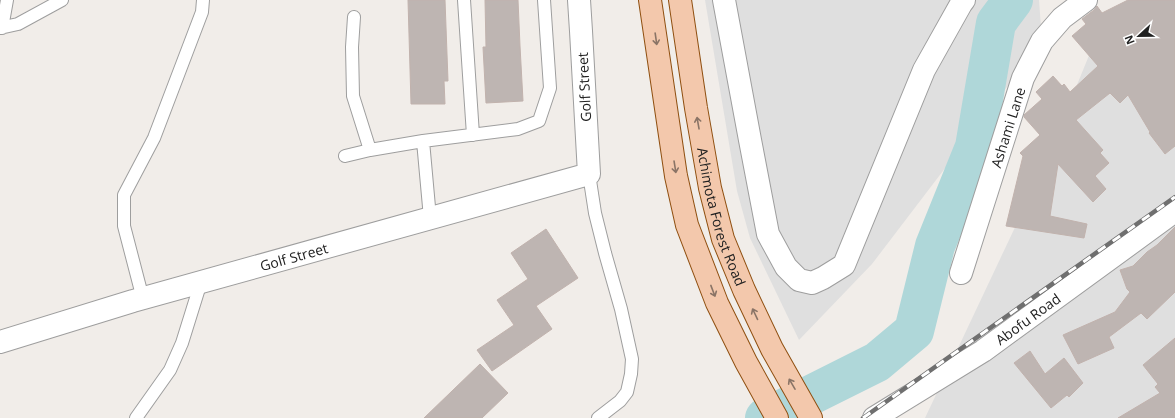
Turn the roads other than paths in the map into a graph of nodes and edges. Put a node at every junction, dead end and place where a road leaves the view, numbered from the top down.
1 (7, 0) edge
2 (62, 0) edge
3 (203, 0) edge
4 (464, 0) edge
5 (544, 0) edge
6 (579, 0) edge
7 (650, 0) edge
8 (680, 0) edge
9 (724, 0) edge
10 (964, 0) edge
11 (1086, 0) edge
12 (354, 17) dead end
13 (1, 28) edge
14 (473, 135) junction
15 (423, 141) junction
16 (370, 150) junction
17 (345, 156) dead end
18 (589, 174) junction
19 (1175, 211) edge
20 (430, 218) junction
21 (961, 274) dead end
22 (201, 282) junction
23 (143, 298) junction
24 (0, 342) edge
25 (136, 418) edge
26 (598, 418) edge
27 (777, 418) edge
28 (811, 418) edge
29 (874, 418) edge

1 - 13 lane
2 - 13 lane
3 - 23 lane
4 - 14 lane
5 - 14 lane
6 - 18 street, Golf Street
7 -> 27 main road
28 -> 8 main road, Achimota Forest Road
9 - 10 street
11 - 21 street, Ashami Lane
12 - 16 lane
14 - 15 lane
15 - 16 lane
15 - 20 lane
16 - 17 lane
18 - 20 street, Golf Street
18 - 26 lane, Golf Street
19 - 29 street, Abofu Road
20 - 22 street, Golf Street
22 - 23 street, Golf Street
22 - 25 lane
23 - 24 street, Golf Street

